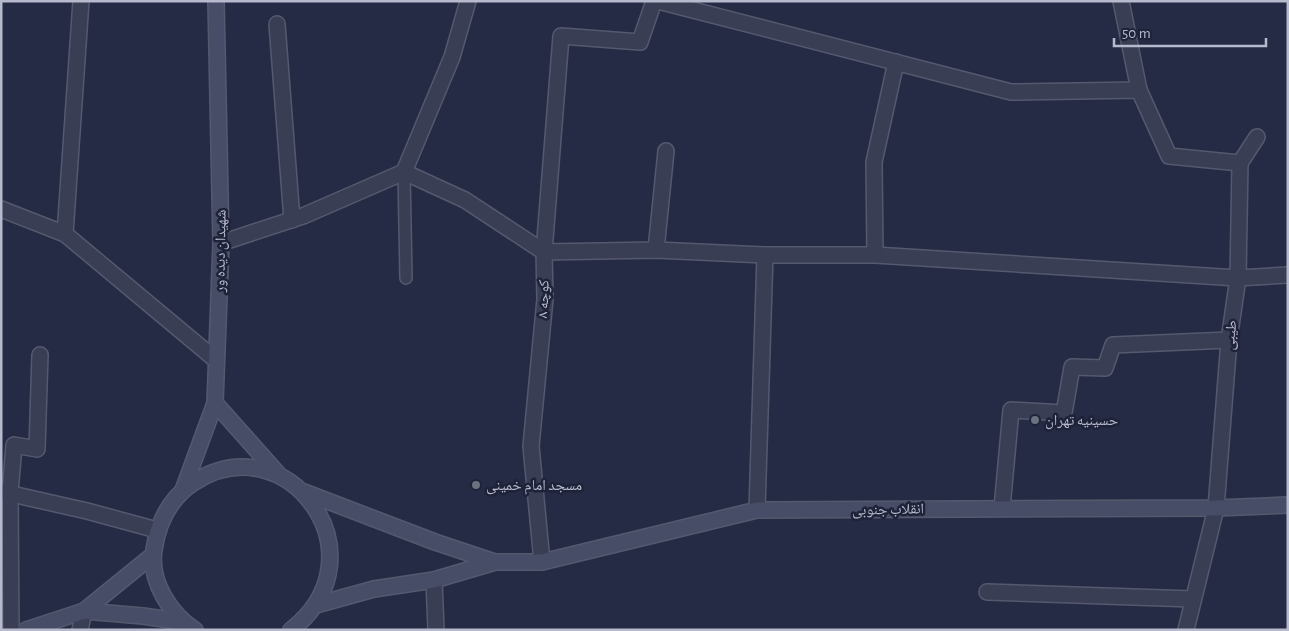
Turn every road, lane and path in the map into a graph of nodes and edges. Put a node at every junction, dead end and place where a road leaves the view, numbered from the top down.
1 (81, 1) edge
2 (216, 1) edge
3 (468, 1) edge
4 (656, 1) edge
5 (1122, 1) edge
6 (277, 24) dead end
7 (896, 62) junction
8 (1139, 90) junction
9 (1257, 137) dead end
10 (666, 151) dead end
11 (1240, 163) junction
12 (404, 172) junction
13 (1, 209) edge
14 (292, 220) junction
15 (65, 234) junction
16 (221, 243) junction
17 (656, 250) junction
18 (544, 252) junction
19 (765, 255) junction
20 (875, 255) junction
21 (1288, 275) edge
22 (406, 278) dead end
23 (1238, 278) junction
24 (1229, 340) junction
25 (40, 355) dead end
26 (216, 360) junction
27 (214, 403) junction
28 (280, 476) junction
29 (183, 490) junction
30 (301, 491) junction
31 (6, 492) edge
32 (1288, 505) edge
33 (1002, 508) junction
34 (1216, 508) junction
35 (758, 510) junction
36 (157, 530) junction
37 (153, 555) junction
38 (495, 562) junction
39 (542, 562) junction
40 (434, 580) junction
41 (987, 592) dead end
42 (1193, 599) junction
43 (316, 605) junction
44 (84, 611) junction
45 (302, 624) edge
46 (189, 626) edge
47 (11, 630) edge
48 (26, 630) edge
49 (80, 630) edge
50 (291, 630) edge
51 (436, 630) edge
52 (1186, 630) edge

1 - 15 street
2 - 16 main road, شهیدان دیده ور
3 - 12 street
4 - 7 street
4 - 18 street, کوچه ۸
5 - 8 street
6 - 14 street
7 - 8 street
7 - 20 street
8 - 11 street
9 - 11 street
10 - 17 street
11 - 23 street, طیبی
12 - 14 street
12 - 18 street
12 - 22 lane
13 - 15 street
14 - 16 street
15 - 26 street
16 - 26 main road, شهیدان دیده ور
17 - 18 street
17 - 19 street
18 - 39 street, کوچه ۸
19 - 20 street
19 - 35 street
20 - 23 street
21 - 23 street
23 - 24 street, طیبی
24 - 33 street
24 - 34 street, طیبی
25 - 31 street
26 - 27 main road, شهیدان دیده ور
27 - 28 main road
27 - 29 main road, شهیدان دیده ور
28 - 29 main road
28 - 30 main road
29 - 36 main road
30 - 38 main road
30 - 43 main road
31 - 36 street
31 - 47 street
32 - 34 main road, انقلاب جنوبی
33 - 34 main road, انقلاب جنوبی
33 - 35 main road, انقلاب جنوبی
34 - 42 street, طیبی
35 - 39 main road, انقلاب جنوبی
36 - 37 main road
37 - 44 main road
37 - 46 main road
38 - 39 main road, انقلاب جنوبی
38 - 40 main road
40 - 43 main road
40 - 51 street
41 - 42 street
42 - 52 street, طیبی
43 - 45 main road
44 - 46 main road
44 - 48 main road
44 - 49 street
45 - 50 main road

